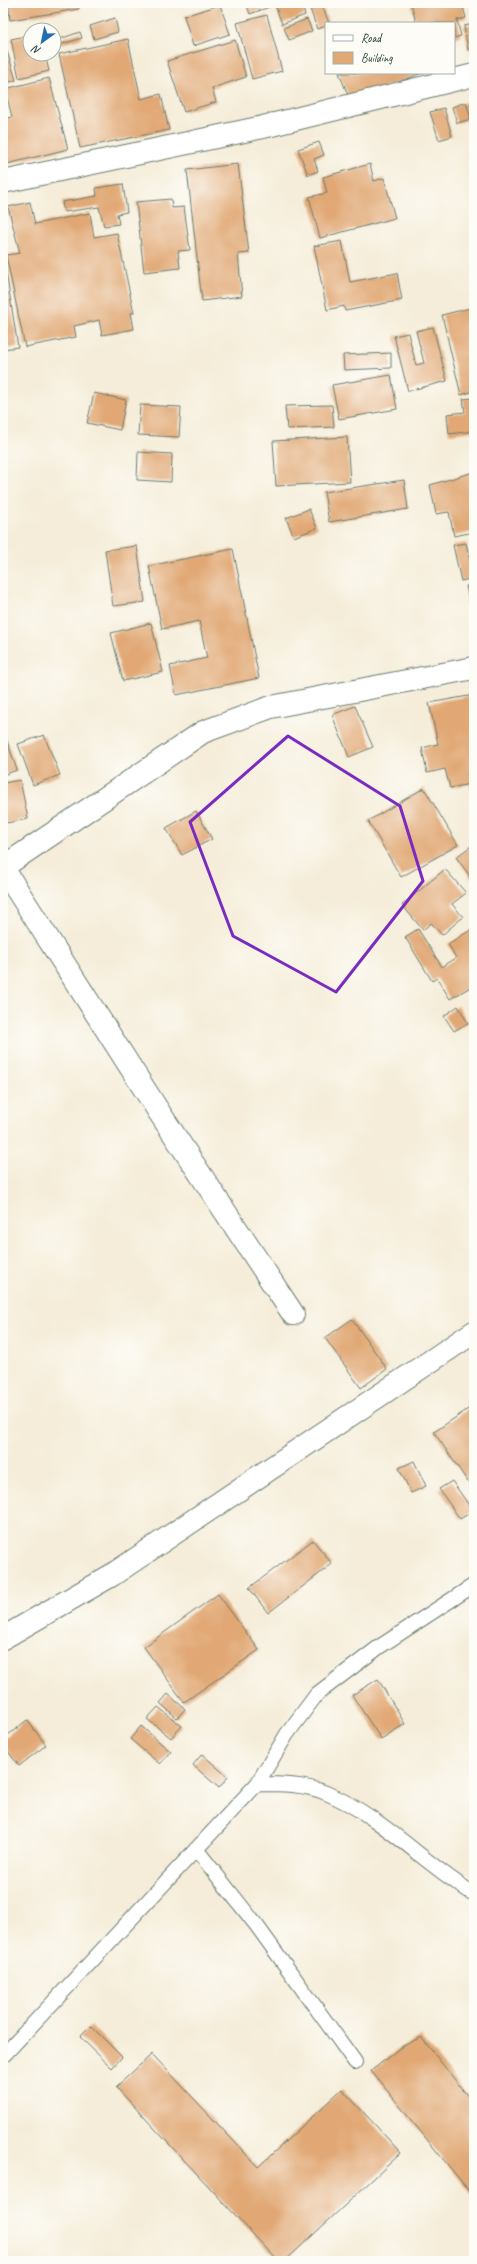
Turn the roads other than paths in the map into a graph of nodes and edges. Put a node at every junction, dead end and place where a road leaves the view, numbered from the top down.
1 (474, 75) edge
2 (3, 182) edge
3 (474, 668) edge
4 (3, 868) edge
5 (293, 1314) dead end
6 (474, 1332) edge
7 (474, 1585) edge
8 (3, 1638) edge
9 (257, 1784) junction
10 (196, 1848) junction
11 (474, 1894) edge
12 (3, 2056) edge
13 (354, 2062) dead end

1 - 2 street
3 - 4 street
4 - 5 street
6 - 8 street
7 - 9 lane
9 - 10 lane
9 - 11 lane
10 - 12 lane
10 - 13 lane

